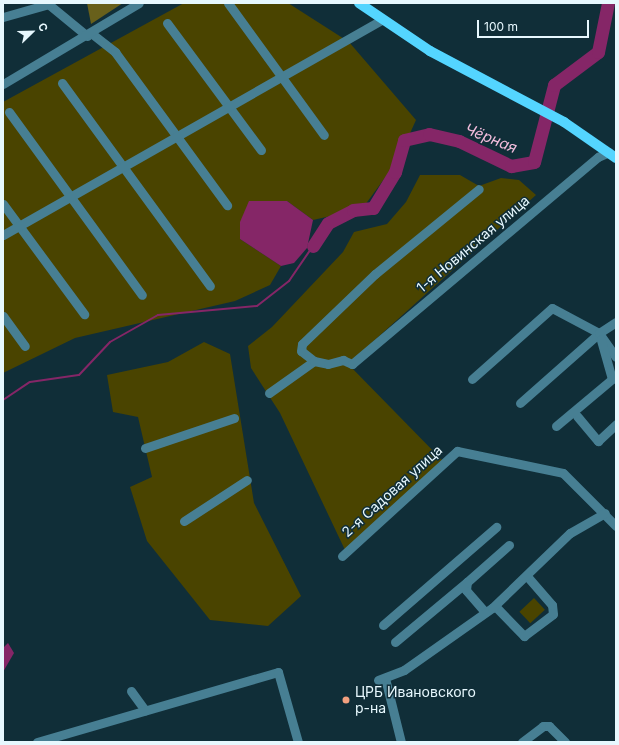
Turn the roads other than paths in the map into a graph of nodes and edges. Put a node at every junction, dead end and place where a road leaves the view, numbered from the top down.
1 (139, 3) edge
2 (228, 3) edge
3 (360, 3) edge
4 (48, 4) edge
5 (3, 17) edge
6 (382, 20) junction
7 (167, 23) dead end
8 (89, 34) junction
9 (282, 78) junction
10 (62, 83) dead end
11 (3, 84) edge
12 (230, 108) junction
13 (9, 112) dead end
14 (324, 135) dead end
15 (178, 138) junction
16 (261, 150) dead end
17 (613, 155) edge
18 (125, 169) junction
19 (479, 189) dead end
20 (73, 198) junction
21 (3, 204) edge
22 (227, 204) dead end
23 (20, 226) junction
24 (3, 235) edge
25 (210, 286) dead end
26 (142, 295) dead end
27 (84, 314) dead end
28 (3, 316) edge
29 (616, 322) edge
30 (598, 333) junction
31 (26, 346) dead end
32 (616, 357) edge
33 (314, 361) junction
34 (472, 379) dead end
35 (269, 393) dead end
36 (520, 403) dead end
37 (577, 416) dead end
38 (234, 418) dead end
39 (616, 424) edge
40 (556, 426) dead end
41 (145, 448) dead end
42 (247, 480) dead end
43 (605, 513) junction
44 (184, 521) dead end
45 (616, 526) edge
46 (496, 527) dead end
47 (509, 545) dead end
48 (342, 556) dead end
49 (527, 576) junction
50 (466, 582) junction
51 (495, 606) junction
52 (485, 612) junction
53 (383, 625) dead end
54 (395, 642) dead end
55 (131, 691) dead end
56 (145, 710) junction
57 (37, 742) edge
58 (298, 742) edge
59 (401, 742) edge
60 (522, 742) edge
61 (565, 742) edge

1 - 8 street
2 - 9 street
3 - 6 main road
4 - 5 street
4 - 8 street
6 - 9 street
6 - 17 main road
7 - 12 street
8 - 11 street
8 - 15 street
9 - 12 street
9 - 14 street
10 - 18 street
12 - 15 street
12 - 16 street
13 - 20 street
15 - 18 street
15 - 22 street
17 - 33 street, 1-я Новинская улица
18 - 20 street
18 - 25 street
19 - 33 street
20 - 23 street
20 - 26 street
21 - 23 street
23 - 24 street
23 - 27 street
28 - 31 street
29 - 30 street
30 - 32 street
30 - 34 street
30 - 36 street
30 - 40 street
33 - 35 street
37 - 39 street
38 - 41 street
42 - 44 street
43 - 45 street
43 - 48 street, 2-я Садовая улица
43 - 49 street
46 - 53 street
47 - 50 street
49 - 51 street
49 - 51 street
50 - 52 street
50 - 54 street
51 - 52 street
52 - 59 street
55 - 56 street
56 - 57 street
56 - 58 street
60 - 61 street

